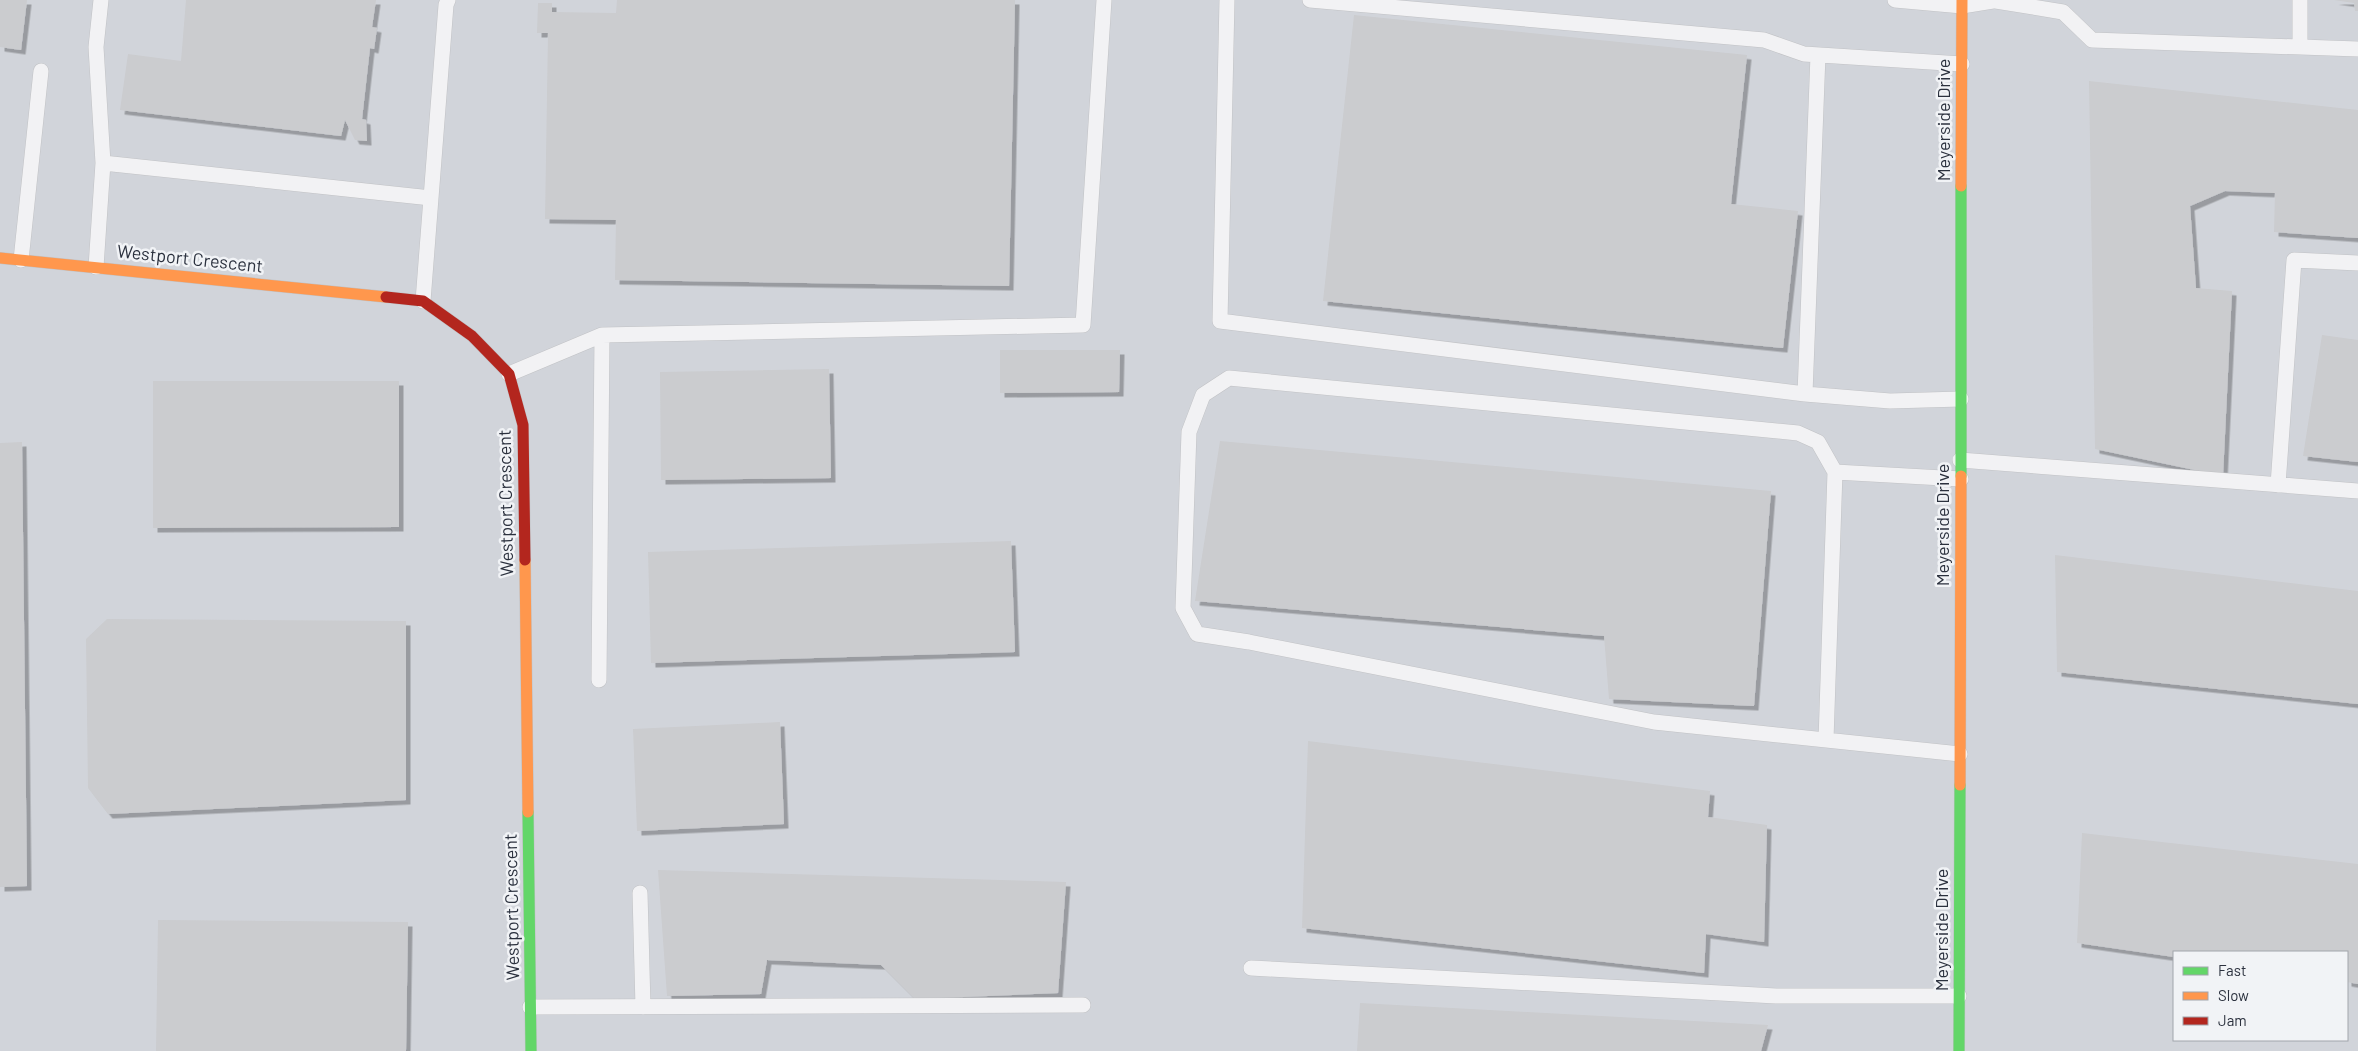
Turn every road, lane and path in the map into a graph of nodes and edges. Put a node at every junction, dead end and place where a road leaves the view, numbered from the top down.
1 (101, 0) edge
2 (448, 0) edge
3 (1104, 0) edge
4 (1226, 0) edge
5 (1310, 0) edge
6 (1895, 0) edge
7 (1998, 0) edge
8 (2300, 0) edge
9 (1962, 3) edge
10 (2300, 47) junction
11 (2358, 49) edge
12 (1818, 55) junction
13 (1962, 64) junction
14 (40, 71) dead end
15 (103, 163) junction
16 (431, 198) junction
17 (0, 258) edge
18 (21, 260) junction
19 (2358, 263) edge
20 (96, 267) junction
21 (423, 301) junction
22 (602, 335) junction
23 (509, 374) junction
24 (1805, 394) junction
25 (1961, 399) junction
26 (1960, 460) junction
27 (1835, 472) junction
28 (1961, 479) junction
29 (2278, 485) junction
30 (2358, 491) edge
31 (599, 680) dead end
32 (1826, 740) junction
33 (1960, 754) junction
34 (640, 893) dead end
35 (1251, 968) dead end
36 (1959, 996) junction
37 (1083, 1005) dead end
38 (530, 1007) junction
39 (643, 1007) junction
40 (531, 1051) edge
41 (1959, 1051) edge

1 - 15 lane
2 - 16 lane
3 - 22 lane
4 - 24 lane
5 - 12 lane
6 - 9 lane
7 - 9 lane
7 - 10 lane
8 - 10 lane
9 - 13 street, Meyerside Drive
10 - 11 lane
12 - 13 lane
12 - 24 lane
13 - 25 street, Meyerside Drive
14 - 18 lane
15 - 16 lane
15 - 20 lane
16 - 21 lane
17 - 18 street, Westport Crescent
18 - 20 street, Westport Crescent
19 - 29 lane
20 - 21 street, Westport Crescent
21 - 23 street, Westport Crescent
22 - 23 lane
22 - 31 lane
23 - 38 street, Westport Crescent
24 - 25 lane
25 - 26 street, Meyerside Drive
26 - 28 street, Meyerside Drive
26 - 29 lane
27 - 28 lane
27 - 32 lane
27 - 32 lane
28 - 33 street, Meyerside Drive
29 - 30 lane
32 - 33 lane
33 - 36 street, Meyerside Drive
34 - 39 lane
35 - 36 lane
36 - 41 street, Meyerside Drive
37 - 39 lane
38 - 39 lane
38 - 40 street, Westport Crescent

